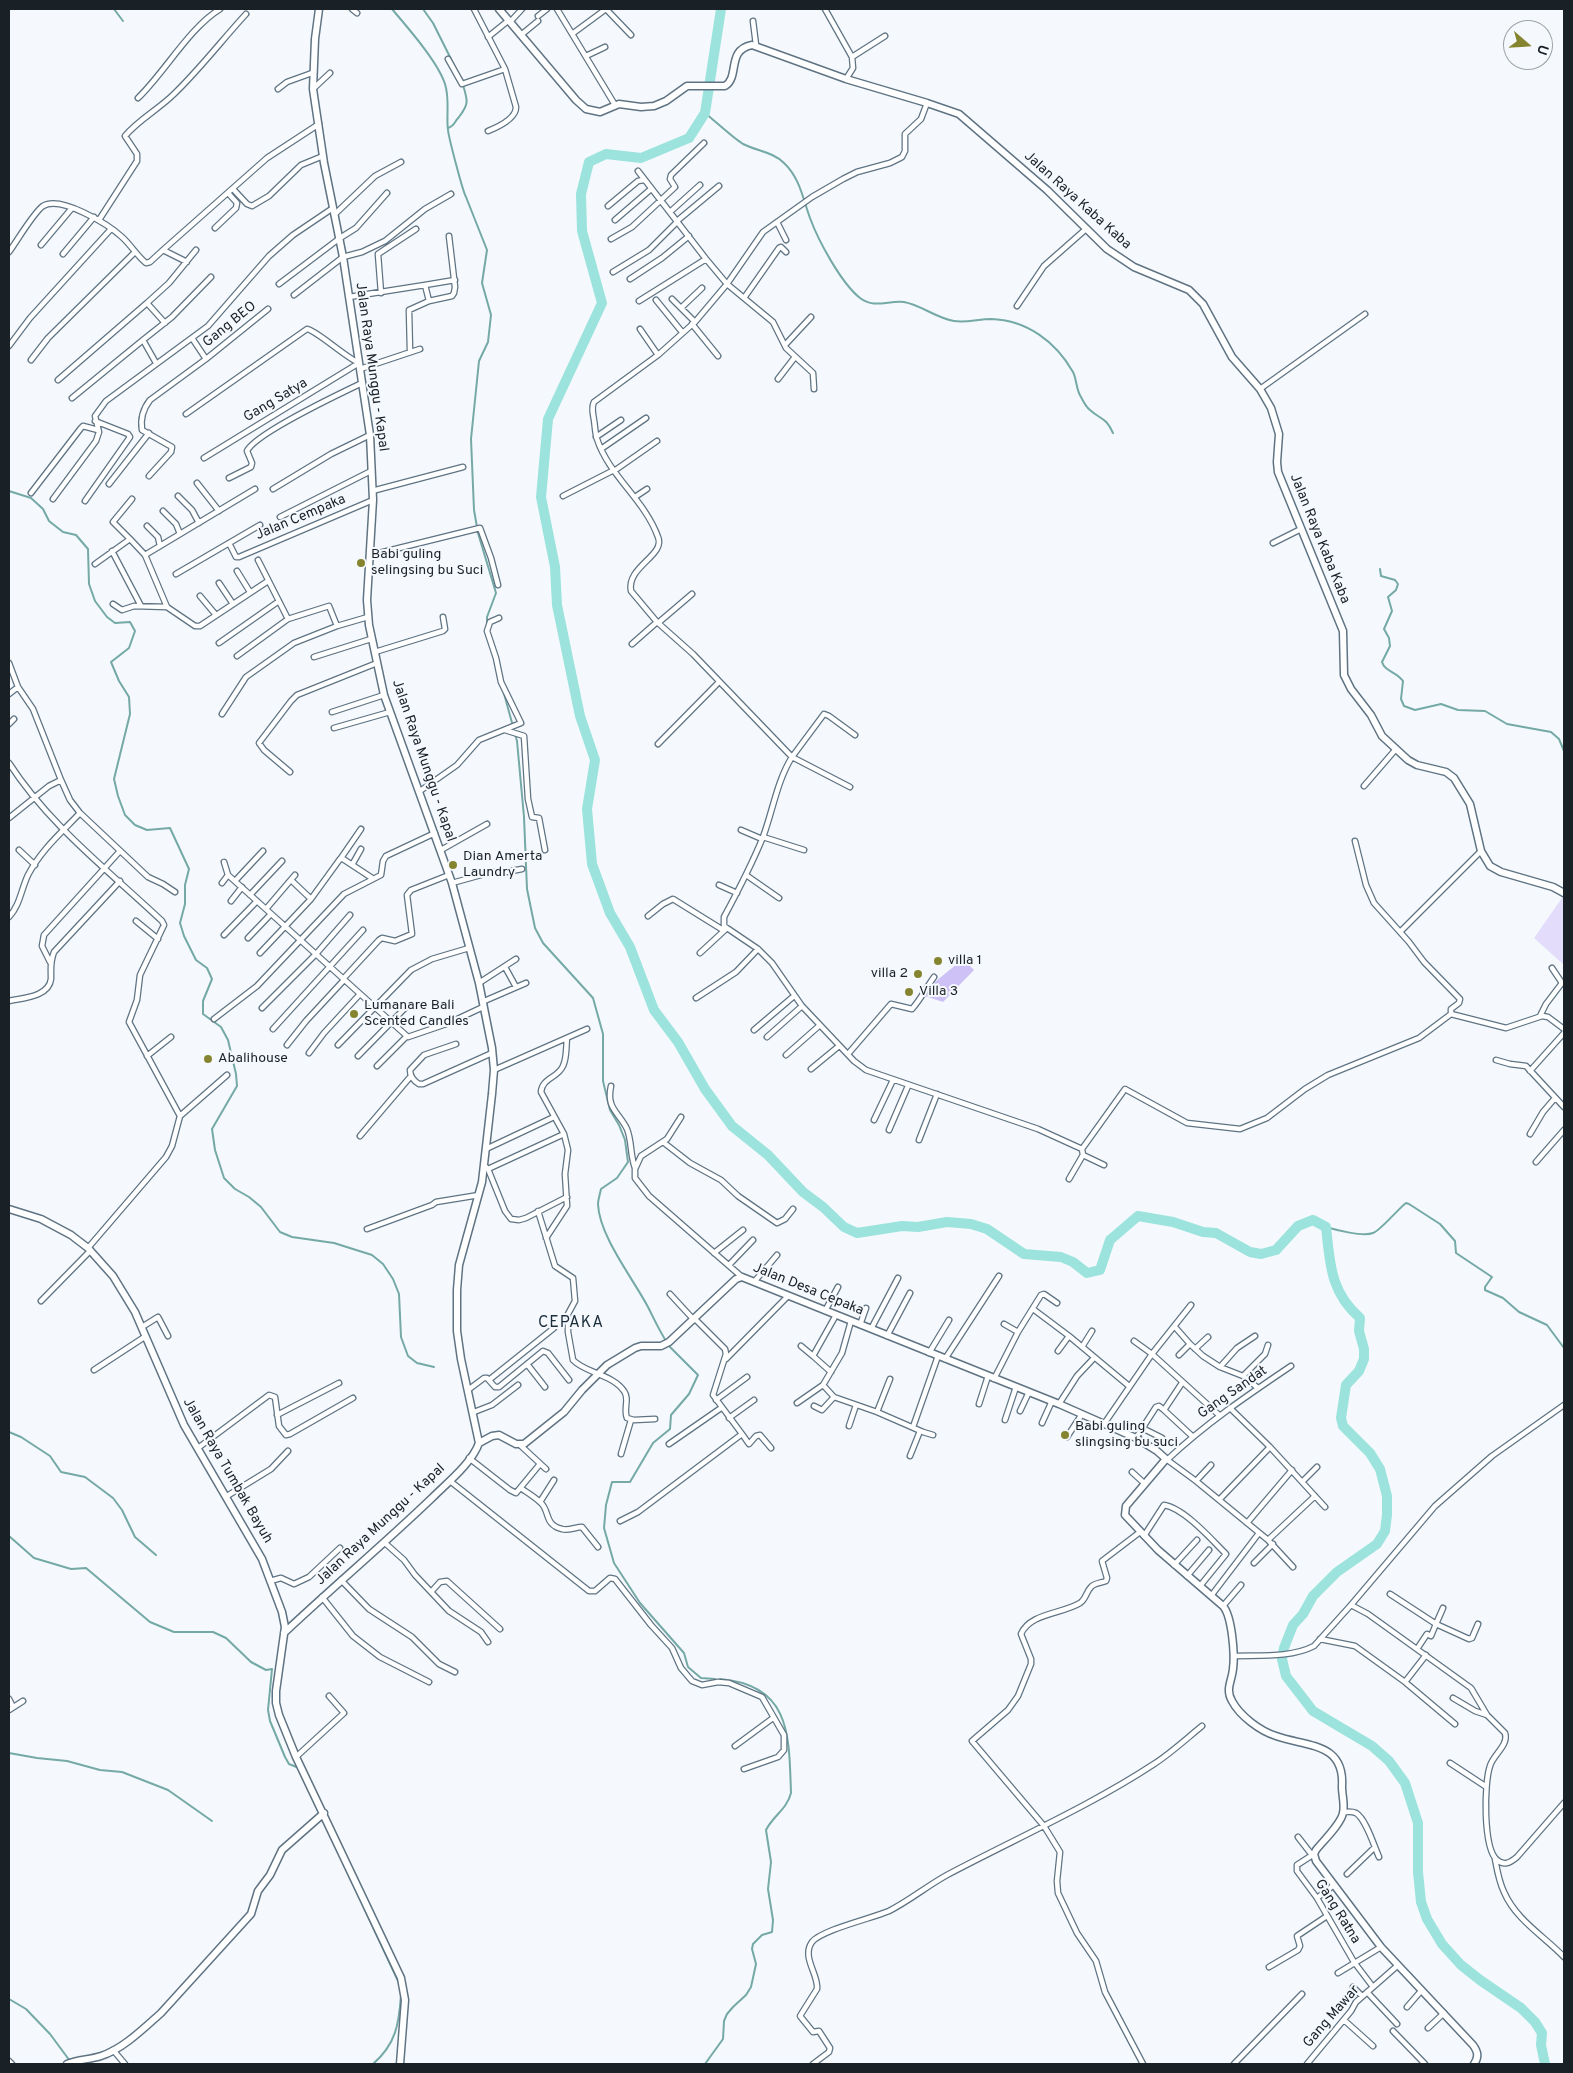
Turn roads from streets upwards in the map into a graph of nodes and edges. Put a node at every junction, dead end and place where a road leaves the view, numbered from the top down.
1 (220, 9) edge
2 (319, 9) edge
3 (352, 9) edge
4 (474, 9) edge
5 (499, 9) edge
6 (522, 9) edge
7 (547, 9) edge
8 (557, 9) edge
9 (606, 9) edge
10 (825, 9) edge
11 (357, 13) dead end
12 (246, 14) dead end
13 (510, 21) junction
14 (753, 21) dead end
15 (521, 34) junction
16 (572, 34) junction
17 (631, 35) dead end
18 (885, 36) dead end
19 (488, 37) junction
20 (756, 45) junction
21 (605, 47) dead end
22 (586, 56) junction
23 (852, 57) junction
24 (448, 59) dead end
25 (505, 69) junction
26 (312, 73) junction
27 (330, 73) dead end
28 (846, 79) junction
29 (278, 89) dead end
30 (312, 89) junction
31 (138, 98) dead end
32 (927, 103) junction
33 (615, 105) junction
34 (319, 124) junction
35 (488, 131) dead end
36 (704, 143) dead end
37 (323, 156) junction
38 (400, 162) dead end
39 (638, 171) dead end
40 (644, 180) junction
41 (700, 185) dead end
42 (719, 186) dead end
43 (233, 189) junction
44 (651, 189) junction
45 (387, 192) dead end
46 (228, 193) junction
47 (451, 194) dead end
48 (660, 201) junction
49 (608, 206) dead end
50 (72, 208) junction
51 (334, 211) junction
52 (670, 212) junction
53 (94, 217) junction
54 (99, 220) junction
55 (615, 220) dead end
56 (677, 222) junction
57 (777, 222) junction
58 (215, 228) dead end
59 (111, 229) junction
60 (416, 229) dead end
61 (1086, 230) junction
62 (449, 236) dead end
63 (689, 236) junction
64 (340, 238) junction
65 (611, 240) dead end
66 (786, 240) dead end
67 (41, 246) dead end
68 (163, 250) junction
69 (196, 250) dead end
70 (9, 252) edge
71 (135, 252) junction
72 (786, 252) dead end
73 (64, 254) dead end
74 (343, 257) junction
75 (706, 260) junction
76 (187, 262) junction
77 (613, 272) dead end
78 (211, 277) dead end
79 (630, 279) dead end
80 (455, 280) junction
81 (279, 284) dead end
82 (727, 284) junction
83 (425, 285) junction
84 (702, 288) dead end
85 (381, 293) junction
86 (294, 295) dead end
87 (349, 297) junction
88 (744, 298) junction
89 (672, 299) dead end
90 (656, 300) dead end
91 (429, 301) junction
92 (640, 301) dead end
93 (147, 303) junction
94 (1017, 306) dead end
95 (682, 308) junction
96 (268, 309) dead end
97 (1365, 314) dead end
98 (811, 317) dead end
99 (165, 323) junction
100 (694, 323) junction
101 (640, 329) dead end
102 (682, 332) junction
103 (192, 338) junction
104 (143, 340) junction
105 (785, 345) junction
106 (9, 346) edge
107 (420, 349) dead end
108 (410, 351) junction
109 (658, 355) junction
110 (718, 356) dead end
111 (795, 357) junction
112 (206, 359) junction
113 (31, 360) dead end
114 (156, 363) junction
115 (360, 366) junction
116 (778, 379) dead end
117 (58, 380) dead end
118 (362, 383) junction
119 (814, 389) dead end
120 (1260, 390) junction
121 (72, 398) dead end
122 (186, 414) dead end
123 (646, 418) dead end
124 (621, 420) dead end
125 (95, 421) junction
126 (98, 430) junction
127 (149, 433) junction
128 (370, 435) junction
129 (596, 437) junction
130 (657, 440) dead end
131 (601, 449) junction
132 (204, 458) dead end
133 (463, 467) dead end
134 (371, 471) junction
135 (614, 471) junction
136 (149, 476) dead end
137 (229, 478) dead end
138 (197, 483) dead end
139 (109, 484) dead end
140 (255, 489) dead end
141 (273, 489) dead end
142 (648, 489) dead end
143 (372, 491) junction
144 (31, 493) dead end
145 (178, 496) dead end
146 (563, 496) dead end
147 (635, 497) junction
148 (53, 499) dead end
149 (132, 499) dead end
150 (85, 500) dead end
151 (373, 500) junction
152 (163, 511) dead end
153 (219, 511) junction
154 (280, 517) dead end
155 (199, 523) junction
156 (260, 525) dead end
157 (146, 526) dead end
158 (1301, 529) junction
159 (180, 534) junction
160 (130, 540) junction
161 (229, 543) junction
162 (1273, 544) dead end
163 (160, 546) junction
164 (112, 551) junction
165 (145, 555) junction
166 (371, 556) junction
167 (258, 560) dead end
168 (95, 564) dead end
169 (236, 571) dead end
170 (176, 574) dead end
171 (268, 581) junction
172 (218, 583) dead end
173 (498, 585) dead end
174 (250, 592) junction
175 (692, 594) dead end
176 (200, 596) dead end
177 (279, 601) junction
178 (113, 604) dead end
179 (233, 604) junction
180 (141, 606) junction
181 (167, 607) junction
182 (216, 615) junction
183 (368, 617) junction
184 (443, 617) dead end
185 (499, 618) dead end
186 (288, 619) junction
187 (658, 622) junction
188 (337, 626) junction
189 (371, 639) junction
190 (219, 643) dead end
191 (632, 644) dead end
192 (374, 652) junction
193 (237, 656) dead end
194 (314, 657) dead end
195 (9, 663) edge
196 (376, 663) junction
197 (719, 682) junction
198 (18, 687) junction
199 (9, 694) edge
200 (384, 695) junction
201 (332, 712) dead end
202 (390, 712) junction
203 (222, 714) dead end
204 (14, 719) dead end
205 (9, 724) edge
206 (334, 728) dead end
207 (506, 729) junction
208 (855, 735) dead end
209 (658, 744) dead end
210 (1396, 749) junction
211 (792, 757) junction
212 (9, 763) edge
213 (14, 772) junction
214 (290, 772) dead end
215 (9, 776) edge
216 (61, 780) junction
217 (1364, 786) dead end
218 (850, 787) dead end
219 (420, 790) junction
220 (34, 798) junction
221 (80, 813) junction
222 (9, 818) edge
223 (486, 824) dead end
224 (361, 829) dead end
225 (64, 830) junction
226 (741, 830) dead end
227 (434, 832) junction
228 (763, 838) junction
229 (1355, 841) dead end
230 (361, 849) dead end
231 (19, 850) dead end
232 (441, 850) junction
233 (544, 850) dead end
234 (804, 850) dead end
235 (120, 851) junction
236 (263, 851) dead end
237 (1481, 851) junction
238 (341, 858) junction
239 (282, 861) dead end
240 (224, 862) dead end
241 (352, 864) junction
242 (35, 865) junction
243 (105, 868) junction
244 (522, 869) dead end
245 (228, 875) junction
246 (295, 875) dead end
247 (449, 875) junction
248 (746, 875) junction
249 (372, 878) junction
250 (291, 880) junction
251 (120, 881) junction
252 (235, 881) junction
253 (222, 883) dead end
254 (452, 883) junction
255 (719, 885) dead end
256 (242, 888) junction
257 (174, 892) dead end
258 (737, 893) junction
259 (1564, 893) edge
260 (250, 895) junction
261 (779, 898) dead end
262 (311, 899) junction
263 (231, 901) dead end
264 (257, 901) junction
265 (266, 909) junction
266 (271, 914) junction
267 (350, 915) dead end
268 (648, 916) dead end
269 (9, 917) edge
270 (136, 921) dead end
271 (286, 927) junction
272 (725, 929) junction
273 (363, 930) dead end
274 (1400, 932) junction
275 (224, 935) dead end
276 (248, 938) dead end
277 (158, 939) junction
278 (301, 940) junction
279 (470, 948) junction
280 (758, 949) junction
281 (260, 953) dead end
282 (700, 953) dead end
283 (316, 954) junction
284 (516, 959) dead end
285 (50, 962) junction
286 (330, 966) junction
287 (505, 967) junction
288 (1552, 968) dead end
289 (934, 977) dead end
290 (344, 979) junction
291 (479, 982) junction
292 (526, 984) dead end
293 (516, 986) junction
294 (360, 994) junction
295 (794, 996) junction
296 (696, 998) dead end
297 (9, 1002) edge
298 (408, 1005) dead end
299 (483, 1005) junction
300 (802, 1006) junction
301 (374, 1007) junction
302 (262, 1008) dead end
303 (1451, 1014) junction
304 (1540, 1016) junction
305 (214, 1019) dead end
306 (390, 1021) junction
307 (820, 1025) junction
308 (273, 1029) dead end
309 (587, 1029) dead end
310 (754, 1030) dead end
311 (1564, 1031) edge
312 (171, 1037) dead end
313 (408, 1037) junction
314 (767, 1037) dead end
315 (567, 1038) junction
316 (456, 1044) dead end
317 (287, 1045) dead end
318 (338, 1045) dead end
319 (839, 1046) junction
320 (309, 1053) dead end
321 (492, 1054) junction
322 (848, 1054) junction
323 (786, 1055) dead end
324 (147, 1056) junction
325 (358, 1056) dead end
326 (1496, 1060) dead end
327 (377, 1066) dead end
328 (811, 1069) dead end
329 (494, 1070) junction
330 (1530, 1071) junction
331 (227, 1075) dead end
332 (411, 1076) junction
333 (893, 1080) junction
334 (611, 1086) dead end
335 (908, 1086) junction
336 (937, 1094) junction
337 (1555, 1098) junction
338 (1564, 1107) edge
339 (180, 1116) junction
340 (554, 1117) junction
341 (681, 1117) dead end
342 (874, 1120) dead end
343 (889, 1130) dead end
344 (1564, 1130) edge
345 (564, 1134) junction
346 (1530, 1134) dead end
347 (360, 1136) dead end
348 (919, 1140) dead end
349 (663, 1142) junction
350 (486, 1149) junction
351 (1082, 1149) junction
352 (1083, 1155) junction
353 (1536, 1162) dead end
354 (1104, 1165) dead end
355 (486, 1167) junction
356 (635, 1169) junction
357 (1069, 1179) dead end
358 (479, 1195) junction
359 (568, 1196) junction
360 (9, 1209) edge
361 (793, 1209) dead end
362 (538, 1211) junction
363 (367, 1229) dead end
364 (743, 1230) dead end
365 (546, 1238) junction
366 (753, 1240) dead end
367 (89, 1250) junction
368 (714, 1252) junction
369 (777, 1255) dead end
370 (728, 1265) junction
371 (999, 1276) dead end
372 (742, 1277) junction
373 (898, 1278) dead end
374 (754, 1282) junction
375 (838, 1288) dead end
376 (910, 1293) dead end
377 (670, 1294) dead end
378 (788, 1296) junction
379 (42, 1301) dead end
380 (1057, 1303) dead end
381 (1191, 1305) dead end
382 (866, 1308) dead end
383 (1033, 1309) junction
384 (825, 1311) junction
385 (836, 1315) junction
386 (694, 1320) junction
387 (949, 1320) dead end
388 (851, 1321) junction
389 (1004, 1324) dead end
390 (860, 1325) junction
391 (142, 1327) junction
392 (1175, 1327) junction
393 (554, 1328) dead end
394 (871, 1329) junction
395 (1092, 1331) dead end
396 (1018, 1332) junction
397 (146, 1336) junction
398 (168, 1336) dead end
399 (887, 1336) junction
400 (1069, 1336) junction
401 (1255, 1336) dead end
402 (1208, 1337) dead end
403 (1134, 1341) dead end
404 (1190, 1344) junction
405 (1268, 1345) dead end
406 (801, 1346) dead end
407 (1082, 1347) junction
408 (1195, 1349) junction
409 (1058, 1351) dead end
410 (929, 1352) junction
411 (1152, 1354) junction
412 (1179, 1355) dead end
413 (813, 1356) junction
414 (941, 1358) junction
415 (1094, 1358) junction
416 (726, 1359) junction
417 (528, 1364) junction
418 (1291, 1366) dead end
419 (1220, 1367) junction
420 (94, 1370) dead end
421 (831, 1372) junction
422 (598, 1373) junction
423 (1243, 1376) junction
424 (747, 1377) dead end
425 (991, 1377) junction
426 (890, 1379) dead end
427 (489, 1380) junction
428 (569, 1380) dead end
429 (339, 1383) dead end
430 (1182, 1383) junction
431 (518, 1385) dead end
432 (823, 1385) junction
433 (1129, 1386) junction
434 (544, 1387) dead end
435 (1016, 1387) junction
436 (1258, 1388) junction
437 (468, 1390) junction
438 (1029, 1392) junction
439 (834, 1397) junction
440 (352, 1398) dead end
441 (716, 1400) junction
442 (754, 1400) dead end
443 (797, 1403) dead end
444 (1056, 1403) junction
445 (979, 1404) dead end
446 (856, 1405) junction
447 (1564, 1405) edge
448 (814, 1406) dead end
449 (721, 1408) junction
450 (1230, 1408) junction
451 (1164, 1410) junction
452 (1020, 1411) dead end
453 (474, 1412) junction
454 (877, 1412) junction
455 (1082, 1414) junction
456 (277, 1415) junction
457 (1219, 1415) junction
458 (729, 1418) junction
459 (655, 1419) dead end
460 (631, 1420) junction
461 (1005, 1420) dead end
462 (1042, 1423) dead end
463 (1104, 1424) junction
464 (849, 1426) dead end
465 (913, 1427) junction
466 (1142, 1428) junction
467 (920, 1431) junction
468 (742, 1434) junction
469 (933, 1435) dead end
470 (1192, 1436) junction
471 (1067, 1438) dead end
472 (1136, 1438) junction
473 (1162, 1438) dead end
474 (480, 1443) junction
475 (669, 1444) dead end
476 (520, 1445) junction
477 (1270, 1447) junction
478 (198, 1448) junction
479 (771, 1448) dead end
480 (288, 1451) dead end
481 (621, 1454) dead end
482 (910, 1456) dead end
483 (469, 1458) junction
484 (1166, 1460) junction
485 (540, 1464) junction
486 (1211, 1464) dead end
487 (1317, 1467) dead end
488 (546, 1469) dead end
489 (1292, 1470) junction
490 (1132, 1472) dead end
491 (450, 1480) junction
492 (554, 1480) dead end
493 (1196, 1481) junction
494 (1303, 1481) junction
495 (1145, 1484) junction
496 (522, 1489) junction
497 (227, 1496) junction
498 (1315, 1496) junction
499 (1219, 1500) junction
500 (540, 1502) junction
501 (1325, 1508) dead end
502 (620, 1521) dead end
503 (1248, 1523) junction
504 (1259, 1533) junction
505 (1142, 1534) junction
506 (1197, 1540) dead end
507 (1268, 1540) junction
508 (385, 1543) junction
509 (1273, 1544) junction
510 (598, 1547) dead end
511 (340, 1548) dead end
512 (1209, 1550) dead end
513 (1254, 1564) dead end
514 (1174, 1565) junction
515 (1293, 1567) dead end
516 (1187, 1576) junction
517 (341, 1580) junction
518 (270, 1581) junction
519 (1241, 1585) dead end
520 (1200, 1586) junction
521 (431, 1592) junction
522 (1390, 1594) dead end
523 (1211, 1596) junction
524 (322, 1597) junction
525 (1352, 1605) junction
526 (1223, 1606) junction
527 (1443, 1608) dead end
528 (283, 1617) junction
529 (297, 1620) junction
530 (1436, 1624) junction
531 (1478, 1624) dead end
532 (500, 1629) dead end
533 (284, 1633) junction
534 (1320, 1639) junction
535 (488, 1642) dead end
536 (1416, 1649) junction
537 (1426, 1655) junction
538 (1234, 1656) junction
539 (455, 1672) dead end
540 (429, 1682) dead end
541 (1406, 1682) junction
542 (329, 1696) dead end
543 (1453, 1698) dead end
544 (9, 1699) edge
545 (23, 1700) dead end
546 (11, 1708) edge
547 (1487, 1715) junction
548 (773, 1718) junction
549 (1455, 1724) dead end
550 (1202, 1726) dead end
551 (735, 1746) dead end
552 (296, 1757) junction
553 (1450, 1763) dead end
554 (744, 1769) dead end
555 (1485, 1786) junction
556 (1564, 1803) edge
557 (1343, 1812) junction
558 (324, 1813) junction
559 (1044, 1826) junction
560 (1298, 1837) dead end
561 (1375, 1847) junction
562 (1313, 1855) junction
563 (1379, 1857) dead end
564 (1495, 1859) junction
565 (1347, 1874) dead end
566 (1334, 1884) junction
567 (1317, 1898) junction
568 (1327, 1916) junction
569 (1381, 1947) junction
570 (1564, 1957) edge
571 (1354, 1962) junction
572 (1397, 1966) junction
573 (1270, 1967) dead end
574 (1338, 1973) dead end
575 (1353, 1987) dead end
576 (1373, 1987) junction
577 (1421, 1991) junction
578 (1368, 1992) junction
579 (1302, 1994) dead end
580 (1362, 1996) junction
581 (1407, 2007) dead end
582 (1444, 2013) junction
583 (1344, 2020) junction
584 (1398, 2024) dead end
585 (1428, 2028) dead end
586 (1394, 2031) dead end
587 (1373, 2046) dead end
588 (113, 2050) junction
589 (9, 2061) edge
590 (12, 2064) edge
591 (67, 2064) edge
592 (125, 2064) edge
593 (400, 2064) edge
594 (812, 2064) edge
595 (1143, 2064) edge
596 (1234, 2064) edge
597 (1306, 2064) edge
598 (1425, 2064) edge
599 (1474, 2064) edge

1 - 31 street
2 - 26 street, Jalan Raya Munggu - Kapal
3 - 11 street
4 - 19 street
5 - 13 street
6 - 13 street
7 - 15 street
8 - 16 street
9 - 16 street
9 - 17 street
10 - 23 street
12 - 54 street
13 - 15 street
13 - 19 street
14 - 20 street
15 - 33 street
16 - 22 street
18 - 23 street
19 - 25 street
20 - 28 street, Jalan Raya Kaba Kaba
20 - 33 street
21 - 22 street
22 - 33 street
23 - 28 street
24 - 25 street
25 - 35 street
26 - 29 street
26 - 30 street, Jalan Raya Munggu - Kapal
27 - 30 street
28 - 32 street, Jalan Raya Kaba Kaba
30 - 34 street, Jalan Raya Munggu - Kapal
32 - 57 street
32 - 61 street, Jalan Raya Kaba Kaba
34 - 37 street, Jalan Raya Munggu - Kapal
34 - 43 street
36 - 48 street
37 - 43 street
37 - 51 street, Jalan Raya Munggu - Kapal
38 - 51 street
39 - 40 street
40 - 44 street
40 - 49 street
41 - 52 street
42 - 56 street
43 - 46 street
44 - 48 street
44 - 55 street
45 - 64 street
46 - 58 street
46 - 68 street
47 - 74 street
48 - 52 street
48 - 65 street
50 - 53 street
50 - 67 street
50 - 70 street
51 - 64 street, Jalan Raya Munggu - Kapal
51 - 103 street
52 - 56 street
53 - 54 street
53 - 73 street
54 - 59 street
56 - 63 street
56 - 77 street
57 - 66 street
57 - 82 street
59 - 71 street
59 - 106 street
60 - 85 street
61 - 94 street
61 - 120 street, Jalan Raya Kaba Kaba
62 - 80 street
63 - 75 street
63 - 79 street
64 - 74 street, Jalan Raya Munggu - Kapal
64 - 81 street
68 - 71 street
68 - 76 street
69 - 76 street
71 - 113 street
72 - 88 street
74 - 86 street
74 - 87 street, Jalan Raya Munggu - Kapal
75 - 82 street
75 - 92 street
76 - 93 street
78 - 99 street
80 - 83 street
80 - 91 street
82 - 88 street
82 - 100 street
83 - 85 street
83 - 91 street
84 - 95 street
85 - 87 street
87 - 115 street, Jalan Raya Munggu - Kapal
88 - 105 street
89 - 95 street
90 - 102 street
91 - 108 street
93 - 99 street
93 - 117 street
95 - 100 street
96 - 112 street, Gang BEO
97 - 120 street
98 - 105 street
99 - 104 street
100 - 102 street
100 - 110 street
101 - 109 street
102 - 109 street
103 - 112 street
103 - 114 street
104 - 114 street
104 - 121 street
105 - 111 street
107 - 108 street, Gang Satya
108 - 115 street, Gang Satya
109 - 129 street
111 - 116 street
111 - 119 street
112 - 127 street, Gang BEO
114 - 125 street
115 - 118 street, Jalan Raya Munggu - Kapal
115 - 122 street
115 - 132 street, Gang Satya
118 - 128 street, Jalan Raya Munggu - Kapal
118 - 137 street
120 - 158 street, Jalan Raya Kaba Kaba
123 - 131 street
124 - 129 street
125 - 126 street
125 - 150 street
126 - 144 street
126 - 148 street
127 - 136 street
127 - 139 street
128 - 134 street, Jalan Raya Munggu - Kapal
128 - 141 street
129 - 131 street
130 - 135 street
131 - 135 street
133 - 143 street
134 - 143 street, Jalan Raya Munggu - Kapal
134 - 154 street
135 - 146 street
135 - 147 street
138 - 153 street
140 - 153 street
142 - 147 street
143 - 151 street, Jalan Raya Munggu - Kapal
145 - 155 street
147 - 187 street
149 - 160 street
151 - 161 street, Jalan Cempaka
151 - 166 street, Jalan Raya Munggu - Kapal
152 - 159 street
153 - 155 street
155 - 159 street
156 - 161 street
157 - 163 street
158 - 162 street
158 - 210 street, Jalan Raya Kaba Kaba
159 - 163 street
160 - 164 street
160 - 165 street
161 - 170 street
163 - 165 street
164 - 168 street
164 - 180 street
165 - 181 street
166 - 173 street
166 - 183 street, Jalan Raya Munggu - Kapal
167 - 171 street
169 - 174 street
171 - 174 street
171 - 177 street
172 - 179 street
174 - 179 street
175 - 187 street
176 - 182 street
177 - 186 street
177 - 190 street
178 - 180 street
179 - 182 street
180 - 181 street
181 - 182 street
183 - 188 street
183 - 189 street, Jalan Raya Munggu - Kapal
184 - 192 street
185 - 207 street
186 - 188 street
186 - 193 street
187 - 191 street
187 - 197 street
188 - 203 street
189 - 192 street, Jalan Raya Munggu - Kapal
189 - 194 street
192 - 196 street, Jalan Raya Munggu - Kapal
195 - 198 street
196 - 200 street, Jalan Raya Munggu - Kapal
196 - 214 street
197 - 209 street
197 - 211 street
198 - 199 street
198 - 216 street
200 - 201 street
200 - 202 street, Jalan Raya Munggu - Kapal
202 - 206 street
202 - 219 street, Jalan Raya Munggu - Kapal
204 - 205 street
207 - 219 street
207 - 233 street
208 - 211 street
210 - 217 street
210 - 237 street, Jalan Raya Kaba Kaba
211 - 218 street
211 - 228 street
212 - 213 street
213 - 215 street
213 - 220 street
216 - 220 street
216 - 221 street
219 - 227 street, Jalan Raya Munggu - Kapal
220 - 222 street
220 - 225 street
221 - 225 street
221 - 235 street
223 - 232 street
224 - 238 street
225 - 242 street
225 - 243 street
226 - 228 street
227 - 232 street, Jalan Raya Munggu - Kapal
227 - 249 street
228 - 234 street
228 - 248 street
229 - 274 street
230 - 241 street
231 - 242 street
232 - 247 street, Jalan Raya Munggu - Kapal
235 - 243 street
235 - 257 street
236 - 252 street
237 - 259 street, Jalan Raya Kaba Kaba
237 - 274 street
238 - 241 street
238 - 262 street
239 - 260 street
240 - 245 street
241 - 249 street
242 - 269 street
243 - 251 street
243 - 285 street
244 - 254 street
245 - 252 street
245 - 253 street
246 - 250 street
247 - 254 street, Jalan Raya Munggu - Kapal
247 - 290 street
248 - 258 street
248 - 261 street
249 - 278 street
250 - 262 street
250 - 265 street
251 - 277 street
251 - 285 street
252 - 256 street
254 - 279 street, Jalan Raya Munggu - Kapal
255 - 258 street
256 - 260 street
256 - 263 street
258 - 272 street
260 - 264 street
262 - 271 street
264 - 265 street
264 - 275 street
265 - 266 street
266 - 271 street
266 - 276 street
267 - 283 street
268 - 272 street
270 - 277 street
271 - 278 street
271 - 281 street
272 - 280 street
272 - 282 street
273 - 286 street
274 - 303 street
277 - 324 street
278 - 283 street
278 - 305 street
279 - 291 street, Jalan Raya Munggu - Kapal
279 - 301 street
280 - 295 street
280 - 296 street
283 - 286 street
283 - 302 street
284 - 287 street
285 - 297 street
286 - 290 street
286 - 308 street
287 - 291 street
287 - 293 street
288 - 304 street
289 - 322 street
290 - 294 street
290 - 317 street
291 - 299 street, Jalan Raya Munggu - Kapal
292 - 293 street
293 - 299 street
294 - 301 street
294 - 320 street
295 - 300 street
295 - 310 street
298 - 306 street
299 - 313 street
299 - 321 street, Jalan Raya Munggu - Kapal
300 - 307 street
300 - 314 street
301 - 306 street
301 - 318 street
303 - 304 street
303 - 351 street
304 - 311 street
306 - 313 street
306 - 325 street
307 - 319 street
307 - 323 street
309 - 315 street
311 - 330 street
312 - 324 street
313 - 327 street
315 - 329 street
315 - 340 street
316 - 332 street
319 - 322 street
319 - 328 street
321 - 329 street, Jalan Raya Munggu - Kapal
321 - 332 street
322 - 333 street
324 - 339 street
326 - 330 street
329 - 350 street, Jalan Raya Munggu - Kapal
330 - 337 street
331 - 339 street
332 - 347 street
333 - 335 street
333 - 342 street
334 - 356 street
335 - 336 street
335 - 343 street
336 - 348 street
336 - 351 street
337 - 338 street
337 - 346 street
339 - 367 street
340 - 345 street
340 - 350 street
341 - 349 street
344 - 353 street
345 - 355 street
345 - 359 street
349 - 356 street
349 - 361 street
350 - 355 street, Jalan Raya Munggu - Kapal
351 - 352 street
352 - 354 street
352 - 357 street
355 - 358 street, Jalan Raya Munggu - Kapal
355 - 362 street
356 - 368 street
358 - 363 street
358 - 437 street, Jalan Raya Munggu - Kapal
359 - 362 street
359 - 365 street
360 - 367 street, Jalan Raya Tumbak Bayuh
362 - 365 street
364 - 368 street
365 - 422 street
366 - 370 street
367 - 379 street
367 - 391 street, Jalan Raya Tumbak Bayuh
368 - 370 street
369 - 374 street
370 - 372 street
371 - 414 street
372 - 374 street, Jalan Desa Cepaka
372 - 386 street, Jalan Desa Cepaka
373 - 394 street
374 - 378 street, Jalan Desa Cepaka
375 - 384 street
376 - 399 street
377 - 386 street
378 - 384 street, Jalan Desa Cepaka
378 - 416 street
380 - 383 street
381 - 392 street
382 - 390 street
383 - 396 street
383 - 400 street
384 - 385 street, Jalan Desa Cepaka
385 - 388 street, Jalan Desa Cepaka
385 - 413 street
386 - 416 street
386 - 422 street, Jalan Desa Cepaka
387 - 410 street
388 - 390 street, Jalan Desa Cepaka
388 - 421 street
389 - 396 street
390 - 394 street, Jalan Desa Cepaka
391 - 397 street, Jalan Raya Tumbak Bayuh
391 - 398 street
392 - 404 street
392 - 411 street
393 - 427 street
394 - 399 street, Jalan Desa Cepaka
395 - 407 street
396 - 425 street
397 - 420 street
397 - 478 street, Jalan Raya Tumbak Bayuh
399 - 410 street, Jalan Desa Cepaka
400 - 407 street
400 - 409 street
401 - 419 street
402 - 408 street
403 - 411 street
404 - 408 street
404 - 412 street
405 - 423 street
406 - 413 street
407 - 415 street
408 - 419 street
410 - 414 street, Jalan Desa Cepaka
411 - 430 street
411 - 433 street
413 - 421 street
414 - 425 street, Jalan Desa Cepaka
414 - 465 street
415 - 433 street
415 - 444 street
416 - 441 street
417 - 427 street
417 - 428 street
417 - 434 street
418 - 436 street, Gang Sandat
419 - 423 street
421 - 432 street
422 - 460 street
422 - 476 street, Jalan Desa Cepaka
423 - 436 street
424 - 441 street
425 - 435 street, Jalan Desa Cepaka
425 - 445 street
426 - 454 street
427 - 437 street
429 - 456 street
430 - 451 street
430 - 457 street
431 - 453 street
432 - 439 street
432 - 443 street
433 - 463 street
435 - 438 street, Jalan Desa Cepaka
435 - 461 street
436 - 450 street, Gang Sandat
437 - 453 street, Jalan Raya Munggu - Kapal
438 - 444 street, Jalan Desa Cepaka
438 - 452 street
439 - 446 street
439 - 448 street
440 - 456 street
441 - 449 street
442 - 458 street
444 - 455 street, Jalan Desa Cepaka
444 - 462 street
446 - 454 street
446 - 464 street
447 - 525 street
449 - 458 street
449 - 475 street
450 - 457 street, Gang Sandat
450 - 477 street
451 - 466 street
451 - 470 street
453 - 474 street, Jalan Raya Munggu - Kapal
454 - 465 street
455 - 463 street, Jalan Desa Cepaka
455 - 471 street
456 - 478 street
457 - 470 street, Gang Sandat
458 - 468 street
459 - 460 street
460 - 481 street
463 - 472 street, Jalan Desa Cepaka
465 - 467 street
466 - 472 street
466 - 473 street
467 - 469 street
467 - 482 street
468 - 479 street
468 - 502 street
470 - 484 street, Gang Sandat
472 - 484 street, Jalan Desa Cepaka
474 - 476 street
474 - 483 street, Jalan Raya Munggu - Kapal
476 - 485 street
477 - 489 street
477 - 499 street
478 - 497 street, Jalan Raya Tumbak Bayuh
480 - 497 street
483 - 491 street, Jalan Raya Munggu - Kapal
483 - 496 street
484 - 493 street
484 - 495 street
485 - 488 street
485 - 496 street
486 - 493 street
487 - 494 street
489 - 494 street
489 - 503 street
490 - 495 street
491 - 508 street, Jalan Raya Munggu - Kapal
491 - 548 street
492 - 500 street
493 - 499 street
494 - 498 street
495 - 505 street
496 - 500 street
497 - 518 street, Jalan Raya Tumbak Bayuh
498 - 501 street
498 - 507 street
499 - 503 street
500 - 510 street
503 - 504 street
504 - 507 street
504 - 523 street
505 - 514 street
505 - 520 street
505 - 559 street
506 - 514 street
507 - 509 street
508 - 517 street, Jalan Raya Munggu - Kapal
508 - 521 street
509 - 513 street
509 - 515 street
511 - 518 street
512 - 516 street
514 - 516 street
516 - 520 street
517 - 524 street, Jalan Raya Munggu - Kapal
517 - 539 street
518 - 528 street, Jalan Raya Tumbak Bayuh
519 - 526 street
520 - 523 street
521 - 532 street
521 - 535 street
522 - 530 street
523 - 526 street
524 - 529 street, Jalan Raya Munggu - Kapal
524 - 540 street
525 - 534 street
525 - 536 street
526 - 538 street
527 - 530 street
528 - 529 street
528 - 533 street, Jalan Raya Tumbak Bayuh
529 - 533 street, Jalan Raya Munggu - Kapal
530 - 531 street
530 - 536 street
533 - 552 street
534 - 538 street
534 - 541 street
536 - 537 street
537 - 541 street
537 - 547 street
538 - 557 street
541 - 549 street
542 - 552 street
543 - 547 street
544 - 546 street
545 - 546 street
547 - 555 street
548 - 551 street
548 - 554 street
550 - 559 street
552 - 558 street
553 - 555 street
555 - 564 street
556 - 564 street
557 - 561 street
557 - 562 street
558 - 588 street
558 - 593 street
559 - 594 street
559 - 595 street
560 - 562 street
561 - 563 street
561 - 565 street
562 - 566 street
562 - 567 street, Gang Ratna
564 - 570 street
566 - 567 street
566 - 569 street
567 - 568 street, Gang Ratna
568 - 571 street, Gang Ratna
568 - 573 street
569 - 571 street
569 - 572 street
571 - 574 street
571 - 576 street, Gang Ratna
572 - 576 street, Gang Mawar
572 - 577 street
575 - 580 street
576 - 578 street, Gang Mawar
577 - 581 street
577 - 582 street
578 - 580 street, Gang Mawar
578 - 584 street
579 - 596 street
580 - 583 street, Gang Mawar
582 - 585 street
582 - 599 street
583 - 587 street
583 - 597 street, Gang Mawar
586 - 598 street
588 - 591 street
588 - 592 street
589 - 590 street

